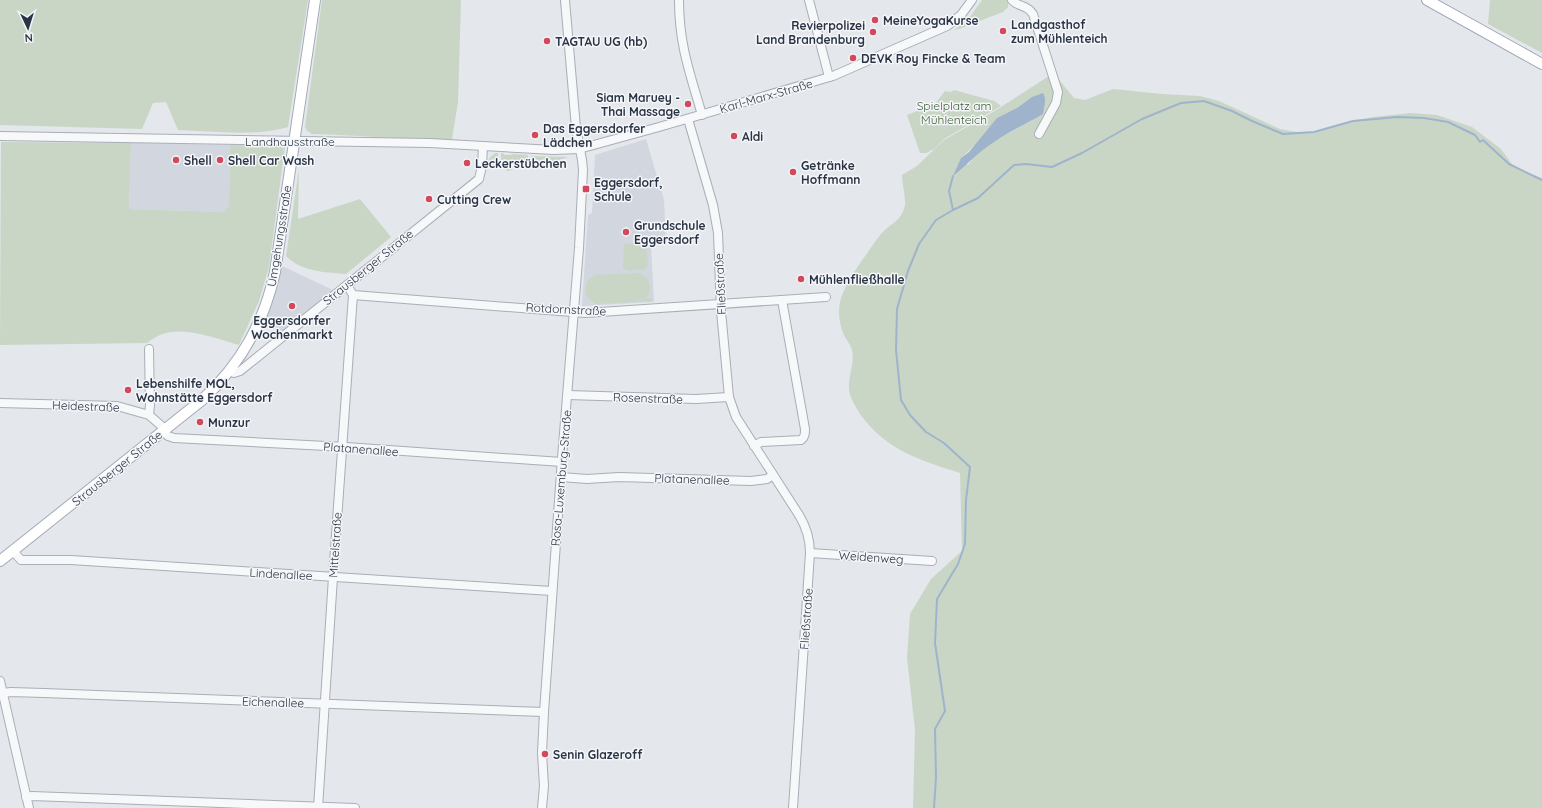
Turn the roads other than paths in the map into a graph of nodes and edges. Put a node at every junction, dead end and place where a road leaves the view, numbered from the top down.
1 (314, 0) edge
2 (565, 0) edge
3 (679, 0) edge
4 (809, 0) edge
5 (972, 0) edge
6 (1012, 0) edge
7 (1427, 0) edge
8 (1542, 64) edge
9 (829, 77) junction
10 (702, 115) junction
11 (688, 119) junction
12 (1040, 134) dead end
13 (0, 136) edge
14 (294, 141) junction
15 (483, 146) junction
16 (579, 149) junction
17 (347, 284) junction
18 (353, 295) junction
19 (826, 297) dead end
20 (782, 300) junction
21 (721, 304) junction
22 (575, 311) junction
23 (245, 348) joint
24 (149, 349) dead end
25 (232, 371) junction
26 (568, 395) junction
27 (729, 397) junction
28 (0, 403) edge
29 (149, 415) junction
30 (164, 430) junction
31 (754, 446) junction
32 (342, 447) junction
33 (562, 462) junction
34 (773, 475) junction
35 (561, 477) junction
36 (13, 552) junction
37 (810, 553) junction
38 (0, 561) edge
39 (932, 561) dead end
40 (333, 577) junction
41 (552, 591) junction
42 (0, 681) edge
43 (3, 694) junction
44 (324, 703) junction
45 (544, 712) junction
46 (26, 797) junction
47 (318, 807) edge
48 (29, 808) edge
49 (356, 808) edge
50 (542, 808) edge
51 (793, 808) edge

1 - 14 main road, Umgehungsstraße
2 - 16 street, Rosa-Luxemburg-Straße
3 - 10 street
4 - 9 street
5 - 9 street, Karl-Marx-Straße
6 - 12 street
7 - 8 main road
9 - 10 street, Karl-Marx-Straße
10 - 11 street, Karl-Marx-Straße
11 - 16 street, Karl-Marx-Straße
11 - 21 street, Fließstraße
13 - 14 street, Landhausstraße
14 - 15 street, Landhausstraße
14 - 23 main road, Umgehungsstraße
15 - 16 street, Landhausstraße
15 - 17 street, Strausberger Straße
16 - 22 street, Rosa-Luxemburg-Straße
17 - 18 street
17 - 25 street, Strausberger Straße
18 - 22 street, Rotdornstraße
18 - 32 street, Mittelstraße
19 - 20 street, Rotdornstraße
20 - 21 street, Rotdornstraße
20 - 31 street
21 - 22 street, Rotdornstraße
21 - 27 street, Fließstraße
22 - 26 street, Rosa-Luxemburg-Straße
23 - 25 main road, Strausberger Straße
24 - 29 street
25 - 30 main road, Strausberger Straße
26 - 27 street, Rosenstraße
26 - 33 street, Rosa-Luxemburg-Straße
27 - 31 street, Fließstraße
28 - 29 street, Heidestraße
29 - 30 street, Heidestraße
30 - 32 street, Platanenallee
30 - 36 main road, Strausberger Straße
31 - 34 street, Fließstraße
32 - 33 street, Platanenallee
32 - 40 street, Mittelstraße
33 - 35 street, Rosa-Luxemburg-Straße
34 - 35 street, Platanenallee
34 - 37 street, Fließstraße
35 - 41 street, Rosa-Luxemburg-Straße
36 - 38 main road, Strausberger Straße
36 - 40 street, Lindenallee
37 - 39 street, Weidenweg
37 - 51 street, Fließstraße
40 - 41 street, Lindenallee
40 - 44 street, Mittelstraße
41 - 45 street, Rosa-Luxemburg-Straße
42 - 43 street
43 - 44 street, Eichenallee
43 - 46 street
44 - 45 street, Eichenallee
44 - 47 street, Mittelstraße
45 - 50 street, Rosa-Luxemburg-Straße
46 - 47 street
46 - 48 street
47 - 49 street

